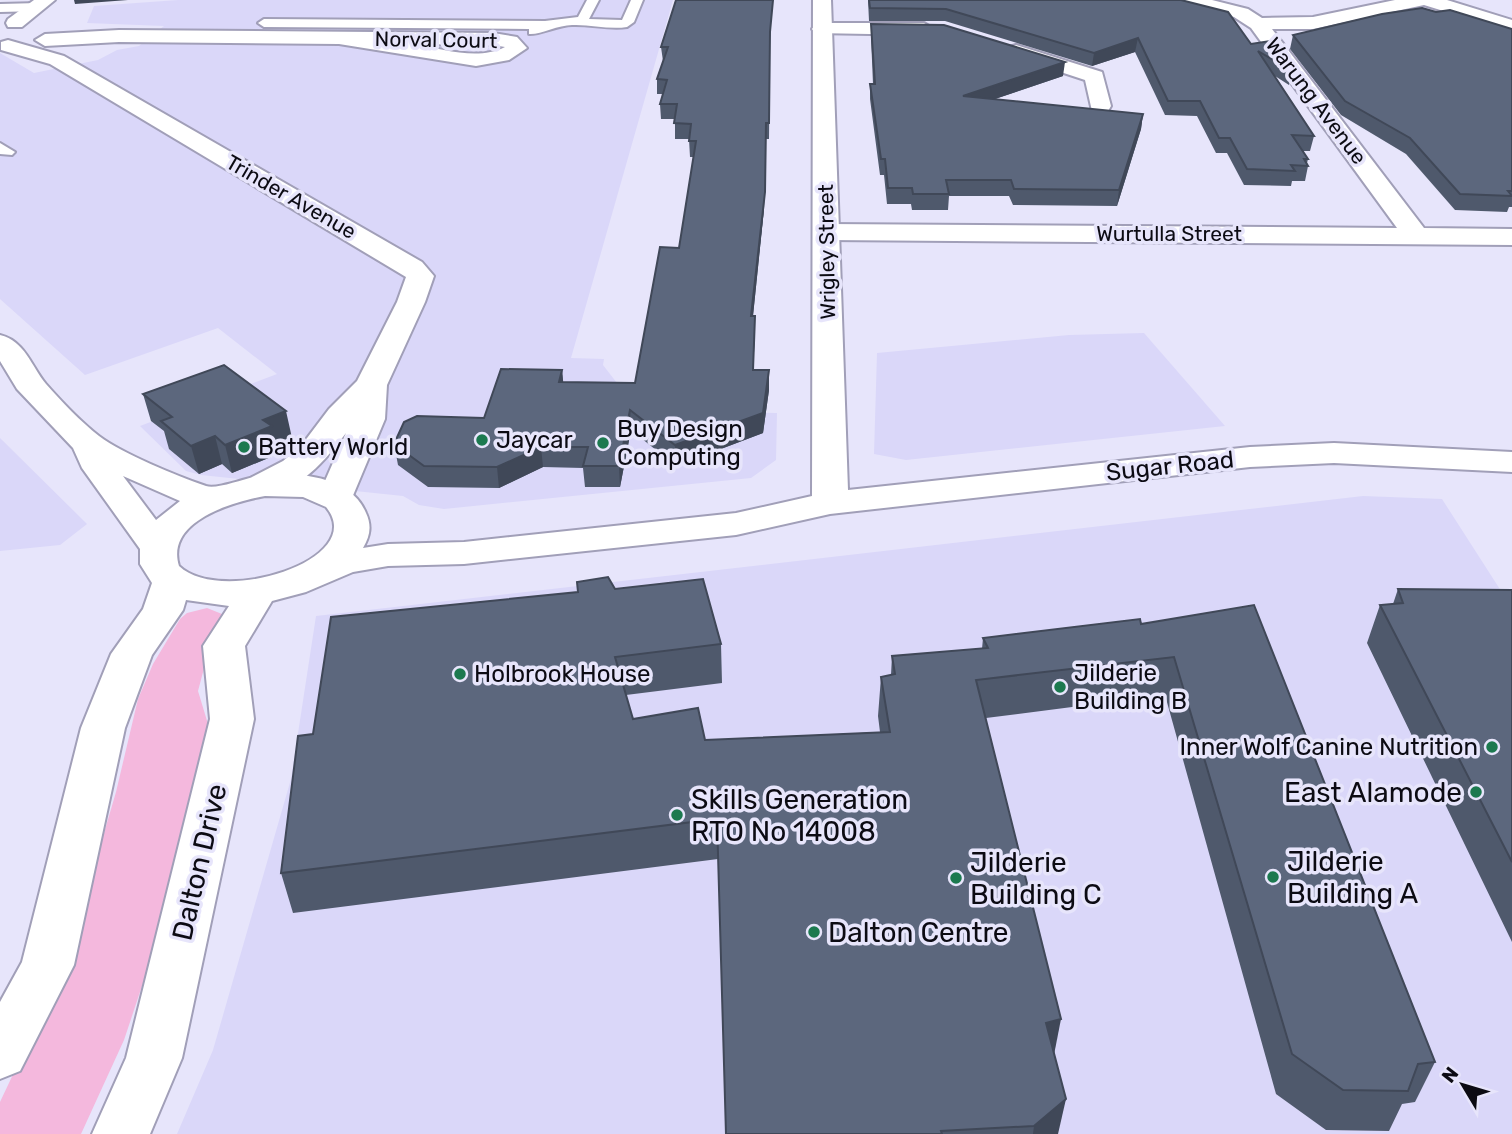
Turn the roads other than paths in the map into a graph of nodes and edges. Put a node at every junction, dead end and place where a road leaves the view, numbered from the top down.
1 (593, 0) edge
2 (637, 0) edge
3 (822, 0) edge
4 (1191, 0) edge
5 (1421, 0) edge
6 (1428, 0) edge
7 (0, 8) edge
8 (578, 22) junction
9 (48, 23) edge
10 (264, 23) dead end
11 (359, 24) junction
12 (1258, 24) junction
13 (8, 25) edge
14 (545, 25) junction
15 (1512, 26) edge
16 (822, 29) junction
17 (943, 30) edge
18 (150, 37) junction
19 (345, 39) junction
20 (510, 41) joint
21 (992, 44) edge
22 (4, 46) edge
23 (61, 63) junction
24 (1100, 106) dead end
25 (827, 232) junction
26 (1416, 236) junction
27 (1512, 237) edge
28 (0, 344) edge
29 (0, 372) edge
30 (371, 385) junction
31 (33, 389) junction
32 (88, 444) junction
33 (1512, 462) edge
34 (265, 485) junction
35 (210, 499) junction
36 (830, 503) junction
37 (343, 507) junction
38 (165, 565) junction
39 (314, 572) junction
40 (258, 592) junction
41 (0, 1054) edge
42 (121, 1134) edge

1 - 8 lane
2 - 8 lane
3 - 16 street, Wrigley Street
4 - 12 street, Warung Avenue
5 - 12 street
6 - 15 street
7 - 9 lane
8 - 14 lane
9 - 13 street
9 - 18 street, Norval Court
9 - 22 street
9 - 23 street, Trinder Avenue
10 - 11 lane
11 - 14 lane
11 - 19 lane
12 - 26 street, Warung Avenue
14 - 20 lane
16 - 17 street
16 - 25 street, Wrigley Street
18 - 19 street, Norval Court
18 - 23 street
19 - 20 street, Norval Court
21 - 24 street
22 - 23 street, Trinder Avenue
23 - 30 street, Trinder Avenue
25 - 26 street, Wurtulla Street
25 - 36 street, Wrigley Street
26 - 27 street, Wurtulla Street
28 - 31 street
29 - 31 street
30 - 34 street, Trinder Avenue
30 - 37 street, Trinder Avenue
31 - 32 street
32 - 35 street
32 - 38 street
33 - 36 street, Sugar Road
34 - 35 street
34 - 37 street
35 - 38 street
36 - 37 street
36 - 39 street
37 - 39 street
38 - 40 street
38 - 41 street
39 - 40 street
40 - 42 street, Dalton Drive

